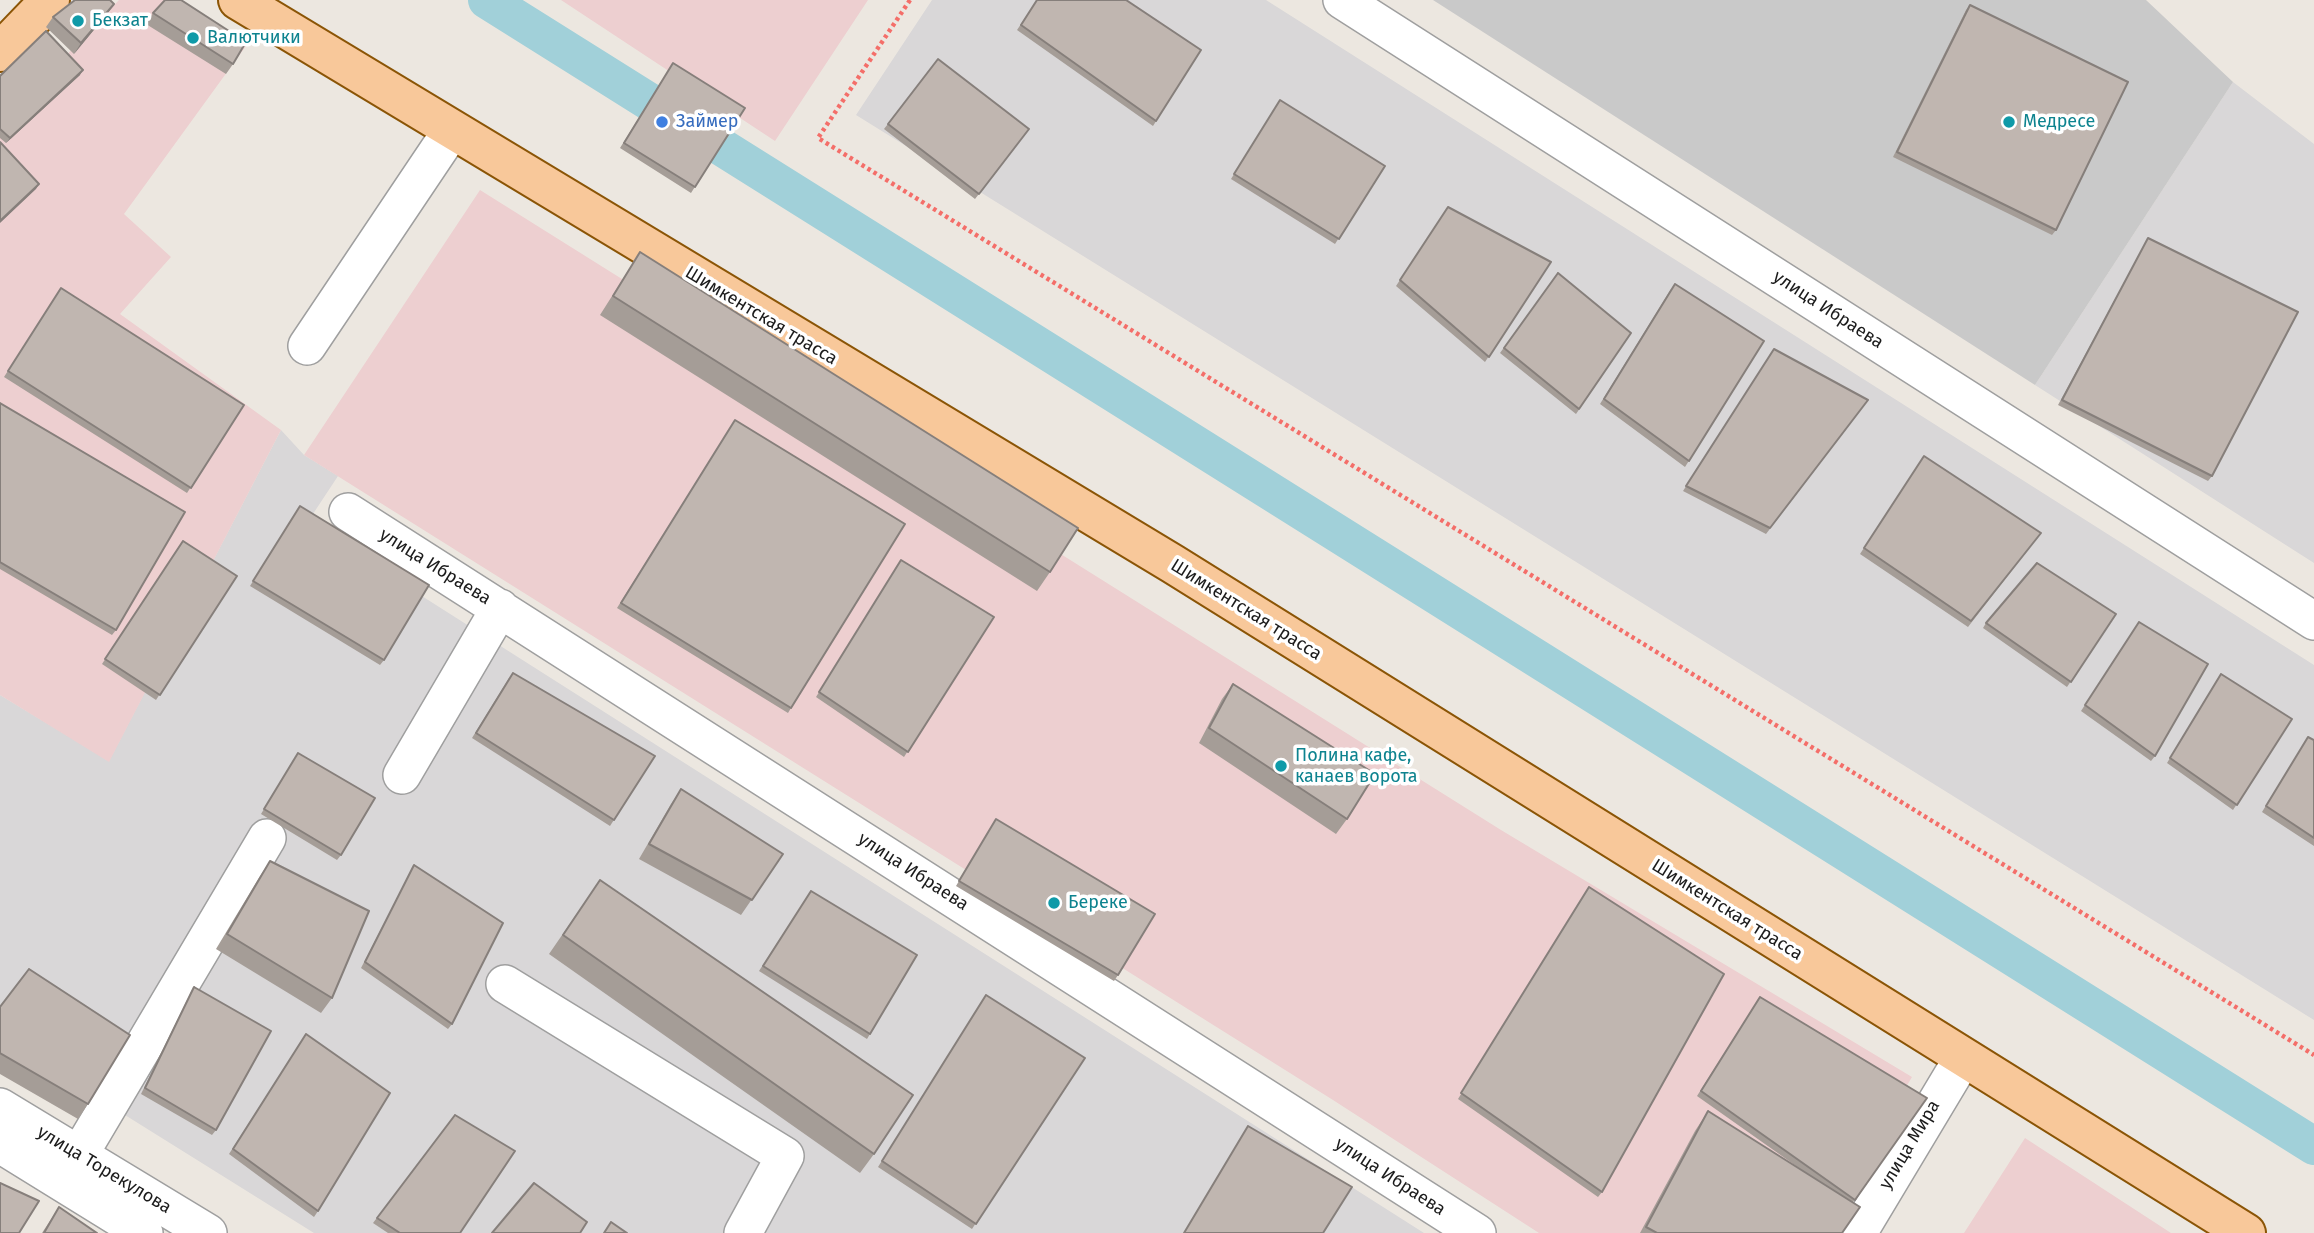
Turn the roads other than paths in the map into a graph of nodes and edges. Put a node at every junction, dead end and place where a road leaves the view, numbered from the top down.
1 (50, 0) edge
2 (238, 0) edge
3 (1342, 0) edge
4 (0, 52) edge
5 (452, 130) junction
6 (307, 346) dead end
7 (348, 512) dead end
8 (500, 608) junction
9 (2314, 621) edge
10 (402, 775) dead end
11 (267, 838) dead end
12 (505, 984) dead end
13 (1963, 1058) junction
14 (0, 1107) edge
15 (0, 1144) edge
16 (79, 1155) junction
17 (144, 1233) edge
18 (208, 1233) edge
19 (743, 1233) edge
20 (1477, 1233) edge
21 (1858, 1233) edge
22 (2246, 1233) edge

1 - 4 main road
2 - 5 main road, Шимкентская трасса
3 - 9 street, улица Ибраева
5 - 6 street
5 - 13 main road, Шимкентская трасса
7 - 8 street, улица Ибраева
8 - 10 street
8 - 20 street, улица Ибраева
11 - 16 street
12 - 19 street
13 - 21 street, улица Мира
13 - 22 main road, Шимкентская трасса
14 - 16 street, улица Торекулова
15 - 17 street, улица Торекулова
16 - 18 street, улица Торекулова

